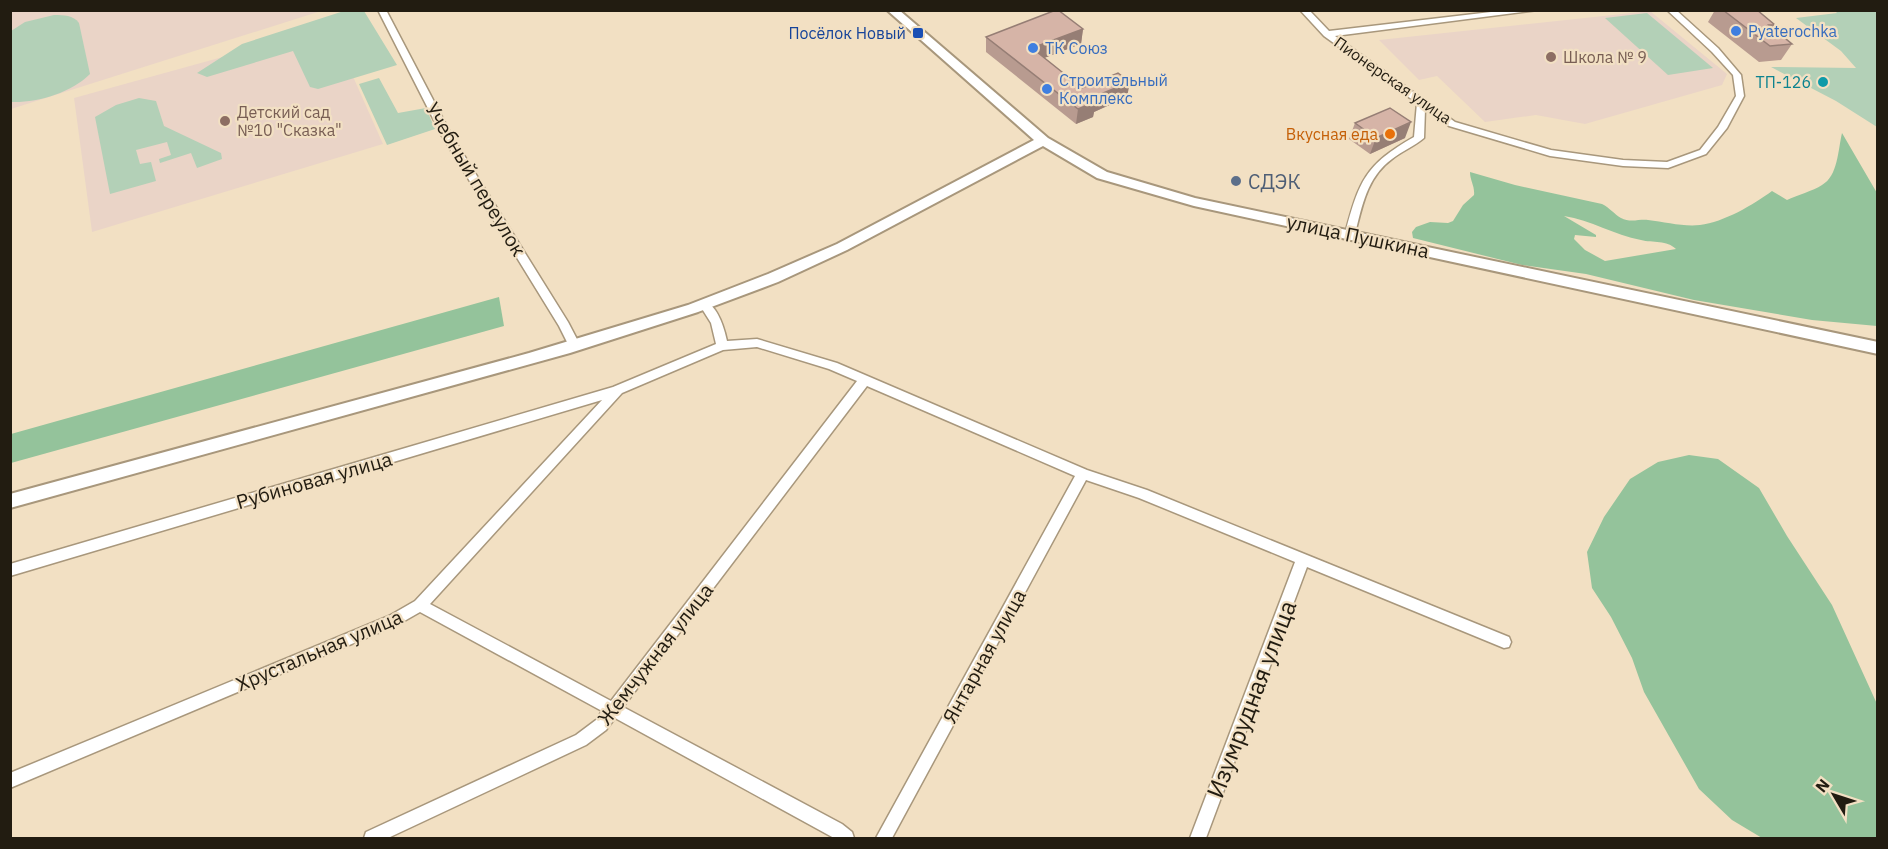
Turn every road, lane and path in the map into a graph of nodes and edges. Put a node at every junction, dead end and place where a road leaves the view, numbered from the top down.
1 (382, 10) edge
2 (892, 10) edge
3 (1304, 10) edge
4 (1534, 10) edge
5 (1671, 10) edge
6 (1327, 34) junction
7 (1421, 103) junction
8 (1043, 141) junction
9 (1350, 234) junction
10 (704, 304) junction
11 (574, 345) junction
12 (722, 346) junction
13 (1878, 348) edge
14 (865, 380) junction
15 (618, 390) junction
16 (1083, 474) junction
17 (10, 501) edge
18 (1303, 559) junction
19 (10, 570) edge
20 (420, 605) junction
21 (1504, 642) dead end
22 (614, 711) junction
23 (10, 781) edge
24 (372, 838) edge
25 (846, 838) edge
26 (884, 838) edge
27 (1198, 838) edge

1 - 11 street, Учебный переулок
2 - 8 main road, улица Пушкина
3 - 6 street, Пионерская улица
4 - 6 street
5 - 7 street, Пионерская улица
6 - 7 street, Пионерская улица
7 - 9 street
8 - 9 main road, улица Пушкина
8 - 10 main road
9 - 13 main road, улица Пушкина
10 - 11 main road
10 - 12 street
11 - 17 main road
12 - 14 street, Хрустальная улица
12 - 15 street, Хрустальная улица
14 - 16 street, Хрустальная улица
14 - 22 street, Жемчужная улица
15 - 19 street, Рубиновая улица
15 - 20 street, Хрустальная улица
16 - 18 street, Хрустальная улица
16 - 26 street, Янтарная улица
18 - 21 street, Хрустальная улица
18 - 27 street, Изумрудная улица
20 - 22 street
20 - 23 street, Хрустальная улица
22 - 24 street, Жемчужная улица
22 - 25 street

